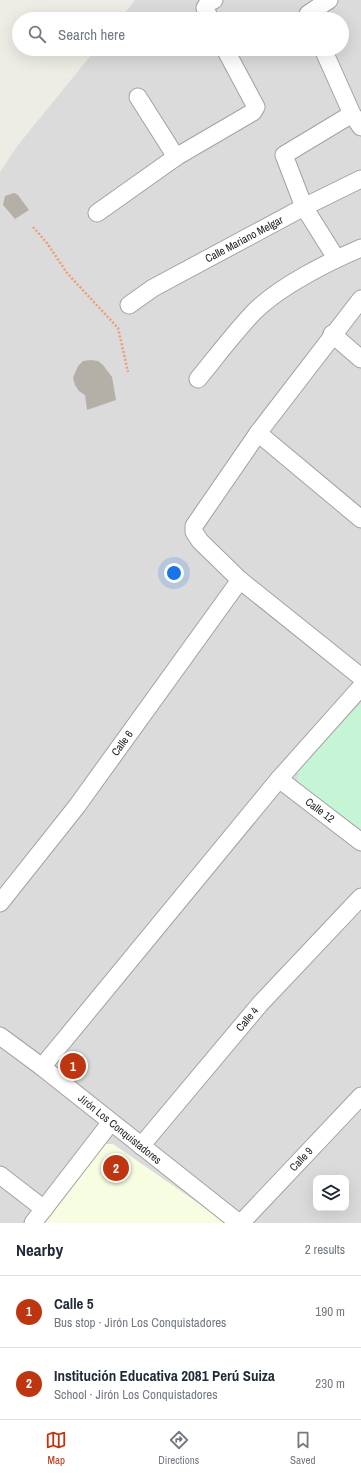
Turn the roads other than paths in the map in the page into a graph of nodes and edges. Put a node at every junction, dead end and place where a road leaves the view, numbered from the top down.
1 (329, 0) edge
2 (307, 11) edge
3 (229, 56) edge
4 (326, 56) edge
5 (138, 97) dead end
6 (357, 121) edge
7 (176, 157) junction
8 (361, 179) edge
9 (304, 207) junction
10 (97, 213) dead end
11 (361, 248) edge
12 (336, 258) junction
13 (361, 299) edge
14 (129, 305) dead end
15 (332, 334) junction
16 (361, 359) edge
17 (198, 380) dead end
18 (258, 433) junction
19 (361, 519) edge
20 (240, 580) junction
21 (360, 677) edge
22 (279, 779) junction
23 (361, 842) edge
24 (361, 897) edge
25 (0, 903) edge
26 (0, 1036) edge
27 (42, 1066) junction
28 (361, 1096) edge
29 (111, 1122) junction
30 (141, 1146) junction
31 (0, 1175) edge
32 (44, 1208) junction
33 (33, 1223) edge
34 (240, 1223) edge

1 - 2 street
3 - 7 street
4 - 6 street
5 - 7 street
6 - 9 street
7 - 10 street
8 - 9 street, Calle Mariano Melgar
9 - 12 street
9 - 14 street, Calle Mariano Melgar
11 - 12 street
12 - 17 street
13 - 15 street
15 - 16 street
15 - 18 street
18 - 19 street
18 - 20 street
20 - 21 street
20 - 25 street, Calle 6
21 - 22 street
22 - 23 street, Calle 12
22 - 27 street
24 - 30 street, Calle 4
26 - 27 street, Jirón Los Conquistadores
27 - 29 street, Jirón Los Conquistadores
28 - 34 street, Calle 9
29 - 30 street, Jirón Los Conquistadores
29 - 32 street
30 - 34 street, Jirón Los Conquistadores
31 - 32 street
32 - 33 street

